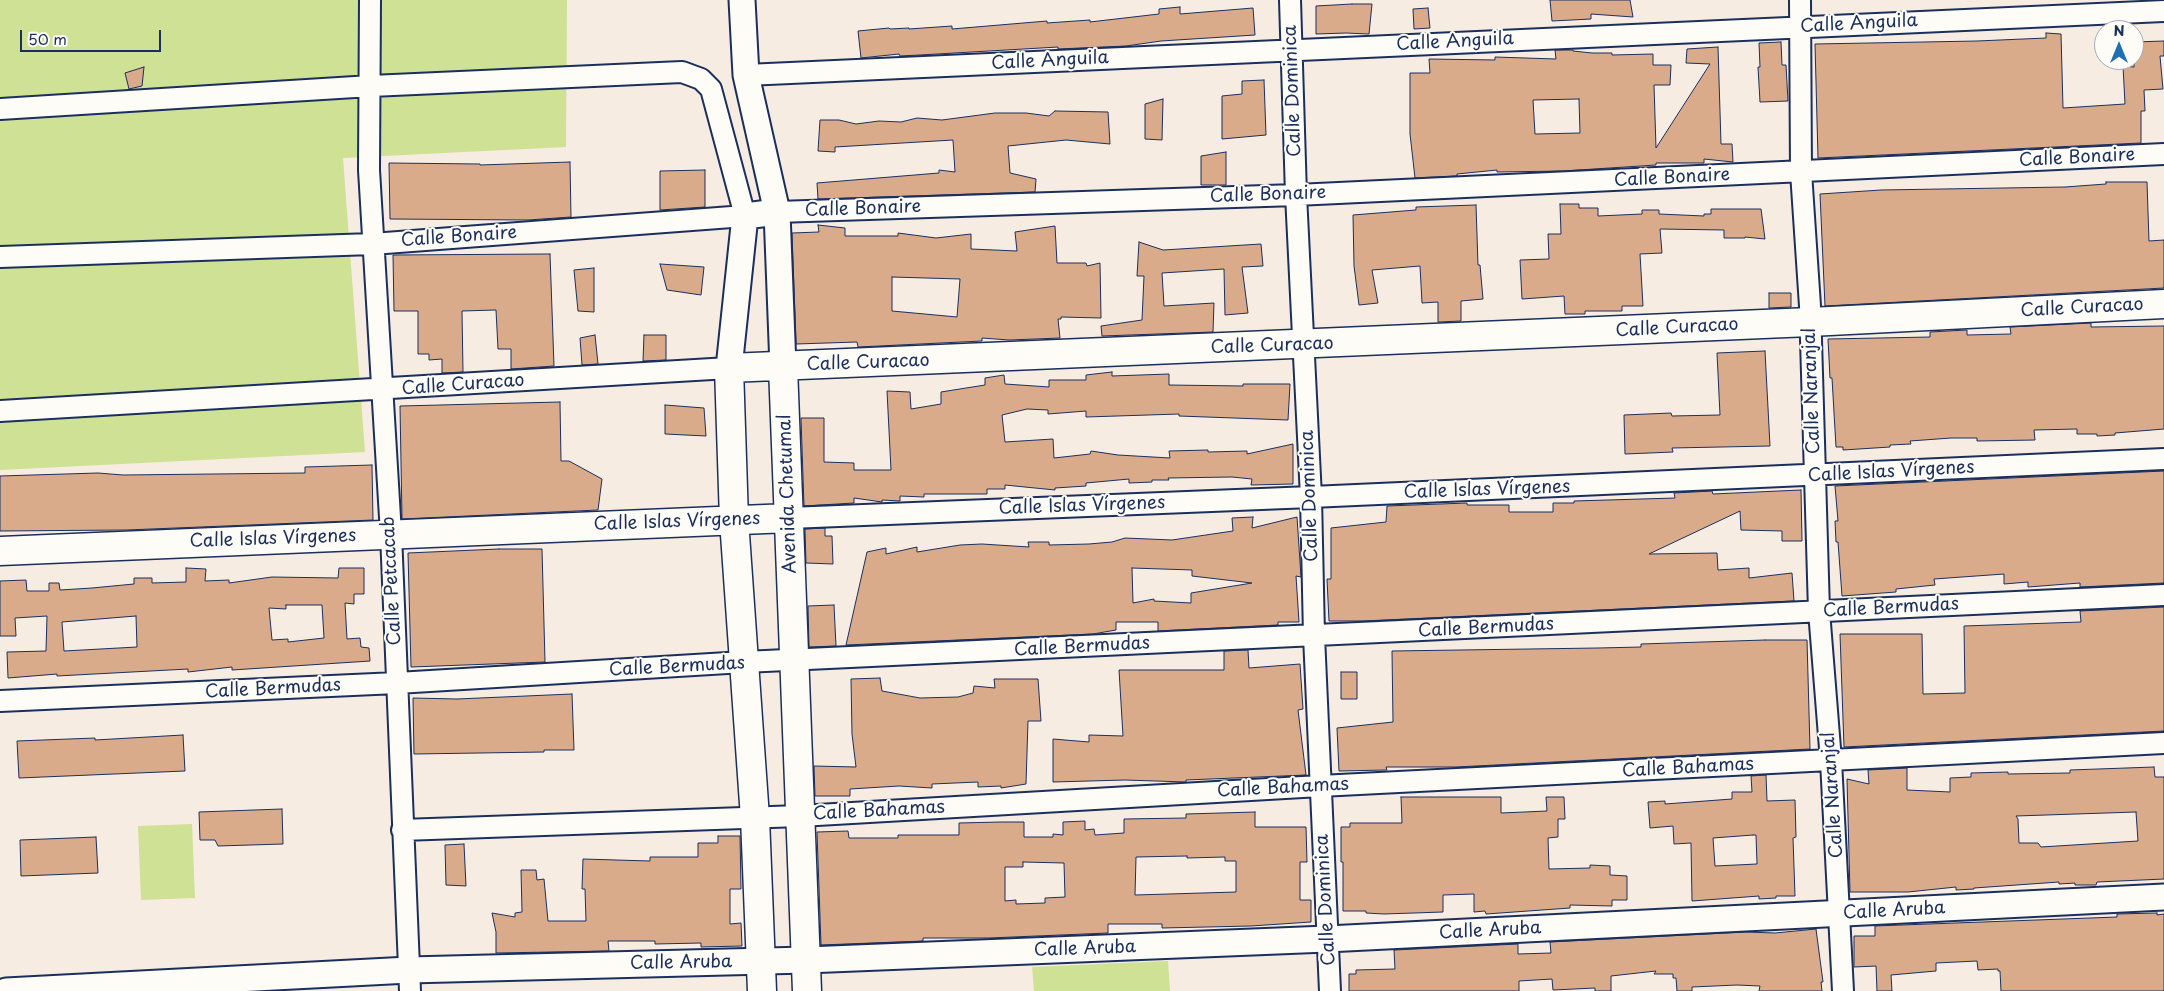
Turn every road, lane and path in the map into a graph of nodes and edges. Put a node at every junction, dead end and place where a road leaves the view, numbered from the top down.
1 (370, 0) edge
2 (742, 0) edge
3 (1290, 0) edge
4 (1800, 0) edge
5 (2164, 11) edge
6 (1800, 27) junction
7 (1293, 50) junction
8 (746, 74) junction
9 (370, 86) junction
10 (0, 109) edge
11 (2164, 154) edge
12 (1801, 172) junction
13 (1296, 194) junction
14 (777, 212) junction
15 (745, 216) junction
16 (372, 244) junction
17 (0, 257) edge
18 (2164, 304) edge
19 (1810, 322) junction
20 (1304, 345) junction
21 (783, 367) junction
22 (729, 368) junction
23 (381, 390) junction
24 (0, 411) edge
25 (2164, 459) edge
26 (1815, 475) junction
27 (1311, 497) junction
28 (789, 518) junction
29 (734, 520) junction
30 (391, 534) junction
31 (0, 551) edge
32 (2164, 595) edge
33 (1819, 611) junction
34 (1314, 636) junction
35 (794, 661) junction
36 (744, 662) junction
37 (397, 683) junction
38 (0, 701) edge
39 (2164, 743) edge
40 (1831, 761) junction
41 (1320, 786) junction
42 (800, 816) junction
43 (755, 818) junction
44 (402, 830) junction
45 (2164, 897) edge
46 (1840, 914) junction
47 (1327, 939) junction
48 (806, 960) junction
49 (761, 962) junction
50 (409, 981) edge
51 (6, 991) edge
52 (762, 991) edge
53 (807, 991) edge
54 (1330, 991) edge
55 (1842, 991) edge

1 - 9 street, Calle Petcacab
2 - 8 street, Avenida Chetumal
3 - 7 street, Calle Dominica
4 - 6 street, Calle Naranjal
5 - 6 street, Calle Anguila
6 - 7 street, Calle Anguila
6 - 12 street, Calle Naranjal
7 - 8 street, Calle Anguila
7 - 13 street, Calle Dominica
8 - 14 street, Avenida Chetumal
9 - 10 street
9 - 15 street
9 - 16 street, Calle Petcacab
11 - 12 street, Calle Bonaire
12 - 13 street, Calle Bonaire
12 - 19 street, Calle Naranjal
13 - 14 street, Calle Bonaire
13 - 20 street, Calle Dominica
14 - 15 street, Calle Bonaire
14 - 21 street, Avenida Chetumal
15 - 16 street, Calle Bonaire
15 - 22 street
16 - 17 street, Calle Bonaire
16 - 23 street, Calle Petcacab
18 - 19 main road, Calle Curacao
19 - 20 main road, Calle Curacao
19 - 26 street, Calle Naranjal
20 - 21 main road, Calle Curacao
20 - 27 street, Calle Dominica
21 - 22 main road, Calle Curacao
21 - 28 main road, Avenida Chetumal
22 - 23 street, Calle Curacao
22 - 29 main road
23 - 24 street, Calle Curacao
23 - 30 street, Calle Petcacab
25 - 26 street, Calle Islas Vírgenes
26 - 27 street, Calle Islas Vírgenes
26 - 33 street, Calle Naranjal
27 - 28 street, Calle Islas Vírgenes
27 - 34 street, Calle Dominica
28 - 29 main road, Calle Islas Vírgenes
28 - 35 main road, Avenida Chetumal
29 - 30 main road, Calle Islas Vírgenes
29 - 36 main road
30 - 31 main road, Calle Islas Vírgenes
30 - 37 street, Calle Petcacab
32 - 33 street, Calle Bermudas
33 - 34 street, Calle Bermudas
33 - 40 street, Calle Naranjal
34 - 35 street, Calle Bermudas
34 - 41 street, Calle Dominica
35 - 36 street, Calle Bermudas
35 - 42 main road, Avenida Chetumal
36 - 37 street, Calle Bermudas
36 - 43 main road
37 - 38 street, Calle Bermudas
37 - 44 street, Calle Petcacab
39 - 40 street, Calle Bahamas
40 - 41 street, Calle Bahamas
40 - 46 street, Calle Naranjal
41 - 42 street, Calle Bahamas
41 - 47 street, Calle Dominica
42 - 43 street, Calle Bahamas
42 - 48 main road, Avenida Chetumal
43 - 44 street, Calle Bahamas
43 - 49 main road
44 - 50 street, Calle Petcacab
45 - 46 street, Calle Aruba
46 - 47 street, Calle Aruba
46 - 55 street, Calle Naranjal
47 - 48 street, Calle Aruba
47 - 54 street, Calle Dominica
48 - 49 street, Calle Aruba
48 - 53 main road, Avenida Chetumal
49 - 50 street, Calle Aruba
49 - 52 main road
50 - 51 street, Calle Aruba

